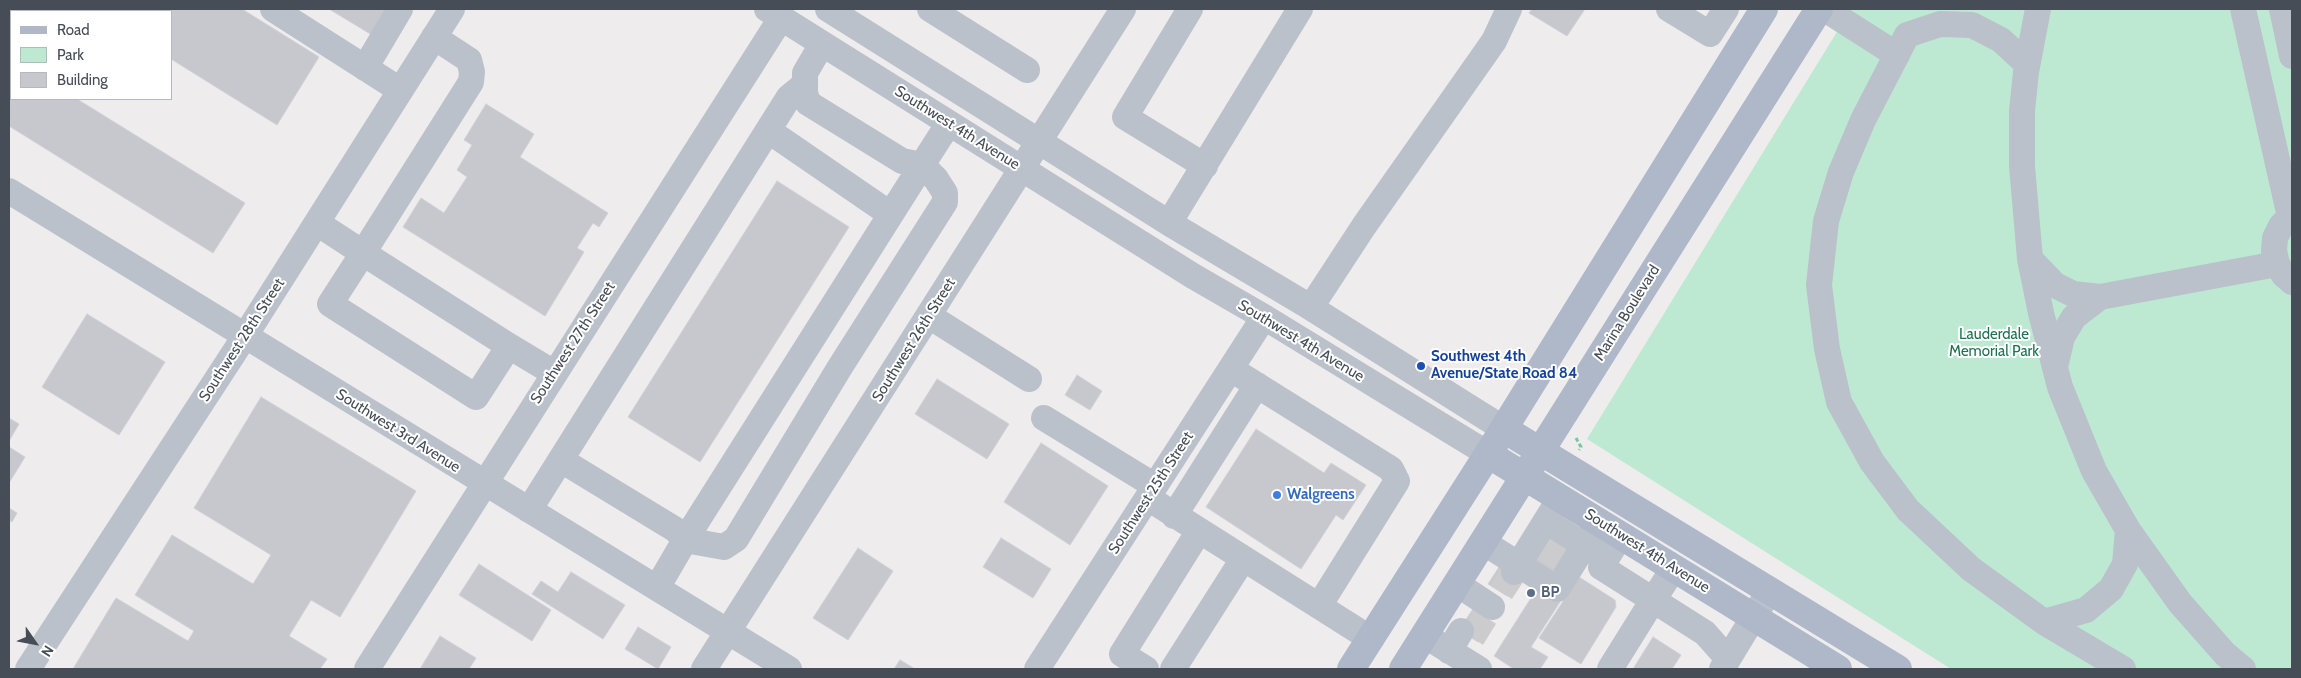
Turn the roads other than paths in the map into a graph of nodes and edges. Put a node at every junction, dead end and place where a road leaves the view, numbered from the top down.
1 (273, 9) edge
2 (400, 9) edge
3 (452, 9) edge
4 (828, 9) edge
5 (930, 9) edge
6 (1190, 9) edge
7 (1300, 9) edge
8 (1509, 9) edge
9 (1668, 9) edge
10 (1726, 9) edge
11 (1764, 9) edge
12 (1819, 9) edge
13 (1825, 9) edge
14 (1925, 9) edge
15 (2038, 9) edge
16 (2243, 9) edge
17 (2282, 9) edge
18 (1120, 10) edge
19 (774, 13) edge
20 (434, 37) junction
21 (822, 44) junction
22 (1902, 45) junction
23 (2292, 56) edge
24 (2027, 64) junction
25 (365, 68) junction
26 (1027, 70) dead end
27 (805, 84) junction
28 (400, 90) junction
29 (950, 124) junction
30 (769, 131) junction
31 (1040, 142) junction
32 (922, 165) junction
33 (1205, 166) junction
34 (1023, 169) junction
35 (9, 191) edge
36 (890, 214) junction
37 (2291, 216) edge
38 (316, 223) junction
39 (1170, 223) junction
40 (363, 253) junction
41 (2030, 259) junction
42 (2285, 273) edge
43 (2100, 297) junction
44 (1311, 307) junction
45 (929, 316) junction
46 (1264, 317) junction
47 (245, 336) junction
48 (509, 346) junction
49 (2055, 367) junction
50 (1231, 369) junction
51 (554, 373) junction
52 (1029, 379) dead end
53 (1257, 386) junction
54 (1044, 418) dead end
55 (1504, 429) junction
56 (1540, 451) junction
57 (1488, 454) junction
58 (561, 460) junction
59 (1524, 476) junction
60 (484, 484) junction
61 (1151, 492) junction
62 (1560, 498) junction
63 (528, 510) junction
64 (1174, 516) junction
65 (1610, 528) junction
66 (2128, 530) junction
67 (1199, 531) junction
68 (685, 540) junction
69 (1483, 542) junction
70 (1556, 546) junction
71 (1243, 559) junction
72 (1674, 568) junction
73 (1456, 584) junction
74 (1701, 584) junction
75 (657, 588) junction
76 (1770, 590) junction
77 (1653, 600) junction
78 (1319, 606) junction
79 (1486, 608) edge
80 (1681, 616) junction
81 (1754, 617) junction
82 (2044, 622) junction
83 (728, 632) junction
84 (1424, 636) junction
85 (1371, 639) junction
86 (1725, 664) edge
87 (28, 669) edge
88 (367, 669) edge
89 (704, 669) edge
90 (789, 669) edge
91 (1037, 669) edge
92 (1146, 669) edge
93 (1173, 669) edge
94 (1351, 669) edge
95 (1403, 669) edge
96 (1610, 669) edge
97 (1838, 669) edge
98 (1898, 669) edge
99 (2123, 669) edge
100 (2243, 669) edge

1 - 25 street
2 - 25 street
3 - 20 street, Southwest 28th Street
4 - 31 street, Southwest 4th Avenue
5 - 26 street
6 - 33 street
7 - 33 street
8 - 44 street
9 - 10 street
11 - 55 main road
12 - 56 main road, Marina Boulevard
13 - 22 street
14 - 22 street
15 - 24 street
16 - 37 street
17 - 23 street
18 - 31 street, Southwest 26th Street
19 - 21 street, Southwest 4th Avenue
19 - 51 street, Southwest 27th Street
20 - 28 street, Southwest 28th Street
20 - 40 street
21 - 27 street
21 - 29 street, Southwest 4th Avenue
22 - 24 street
22 - 82 street
24 - 41 street
25 - 28 street
27 - 30 street
27 - 32 street
28 - 38 street, Southwest 28th Street
29 - 32 street
29 - 34 street, Southwest 4th Avenue
30 - 36 street
30 - 58 street
31 - 34 street, Southwest 26th Street
31 - 39 street, Southwest 4th Avenue
32 - 36 street
32 - 68 street
33 - 39 street
34 - 45 street, Southwest 26th Street
34 - 46 street, Southwest 4th Avenue
35 - 47 street, Southwest 3rd Avenue
36 - 68 street
37 - 42 street
38 - 40 street
38 - 47 street, Southwest 28th Street
39 - 44 street, Southwest 4th Avenue
40 - 48 street
40 - 48 street
41 - 43 street
41 - 49 street
42 - 43 street
43 - 49 street
44 - 55 street, Southwest 4th Avenue
45 - 52 street
45 - 83 street, Southwest 26th Street
46 - 50 street, Southwest 25th Street
46 - 57 street, Southwest 4th Avenue
47 - 60 street, Southwest 3rd Avenue
47 - 87 street, Southwest 28th Street
48 - 51 street
49 - 66 street
50 - 53 street
50 - 61 street, Southwest 25th Street
51 - 60 street, Southwest 27th Street
53 - 64 street
53 - 78 street
54 - 61 street
55 - 56 main road, Southwest 4th Avenue
55 - 57 main road
56 - 59 main road, Marina Boulevard
56 - 76 main road, Southwest 4th Avenue
57 - 59 main road, Southwest 4th Avenue
57 - 85 main road
58 - 63 street
58 - 68 street
59 - 62 main road, Southwest 4th Avenue
59 - 69 main road, Marina Boulevard
60 - 63 street, Southwest 3rd Avenue
60 - 88 street, Southwest 27th Street
61 - 64 street
61 - 91 street, Southwest 25th Street
62 - 65 main road, Southwest 4th Avenue
62 - 70 street
63 - 75 street, Southwest 3rd Avenue
64 - 67 street
65 - 70 street
65 - 72 main road, Southwest 4th Avenue
65 - 77 street
66 - 82 street
66 - 100 street
67 - 71 street
67 - 92 street
68 - 75 street
69 - 73 main road, Marina Boulevard
69 - 79 street
70 - 79 street
70 - 79 street
71 - 78 street
71 - 93 street
72 - 74 main road, Southwest 4th Avenue
72 - 77 street
73 - 79 street
73 - 84 main road, Marina Boulevard
74 - 80 street
74 - 81 main road, Southwest 4th Avenue
75 - 83 street, Southwest 3rd Avenue
76 - 81 street
76 - 98 main road, Southwest 4th Avenue
77 - 80 street
77 - 96 street
78 - 85 street
79 - 84 street
80 - 86 street
81 - 86 street
81 - 97 main road, Southwest 4th Avenue
82 - 99 street
83 - 89 street, Southwest 26th Street
83 - 90 street, Southwest 3rd Avenue
84 - 95 main road, Marina Boulevard
85 - 94 main road

